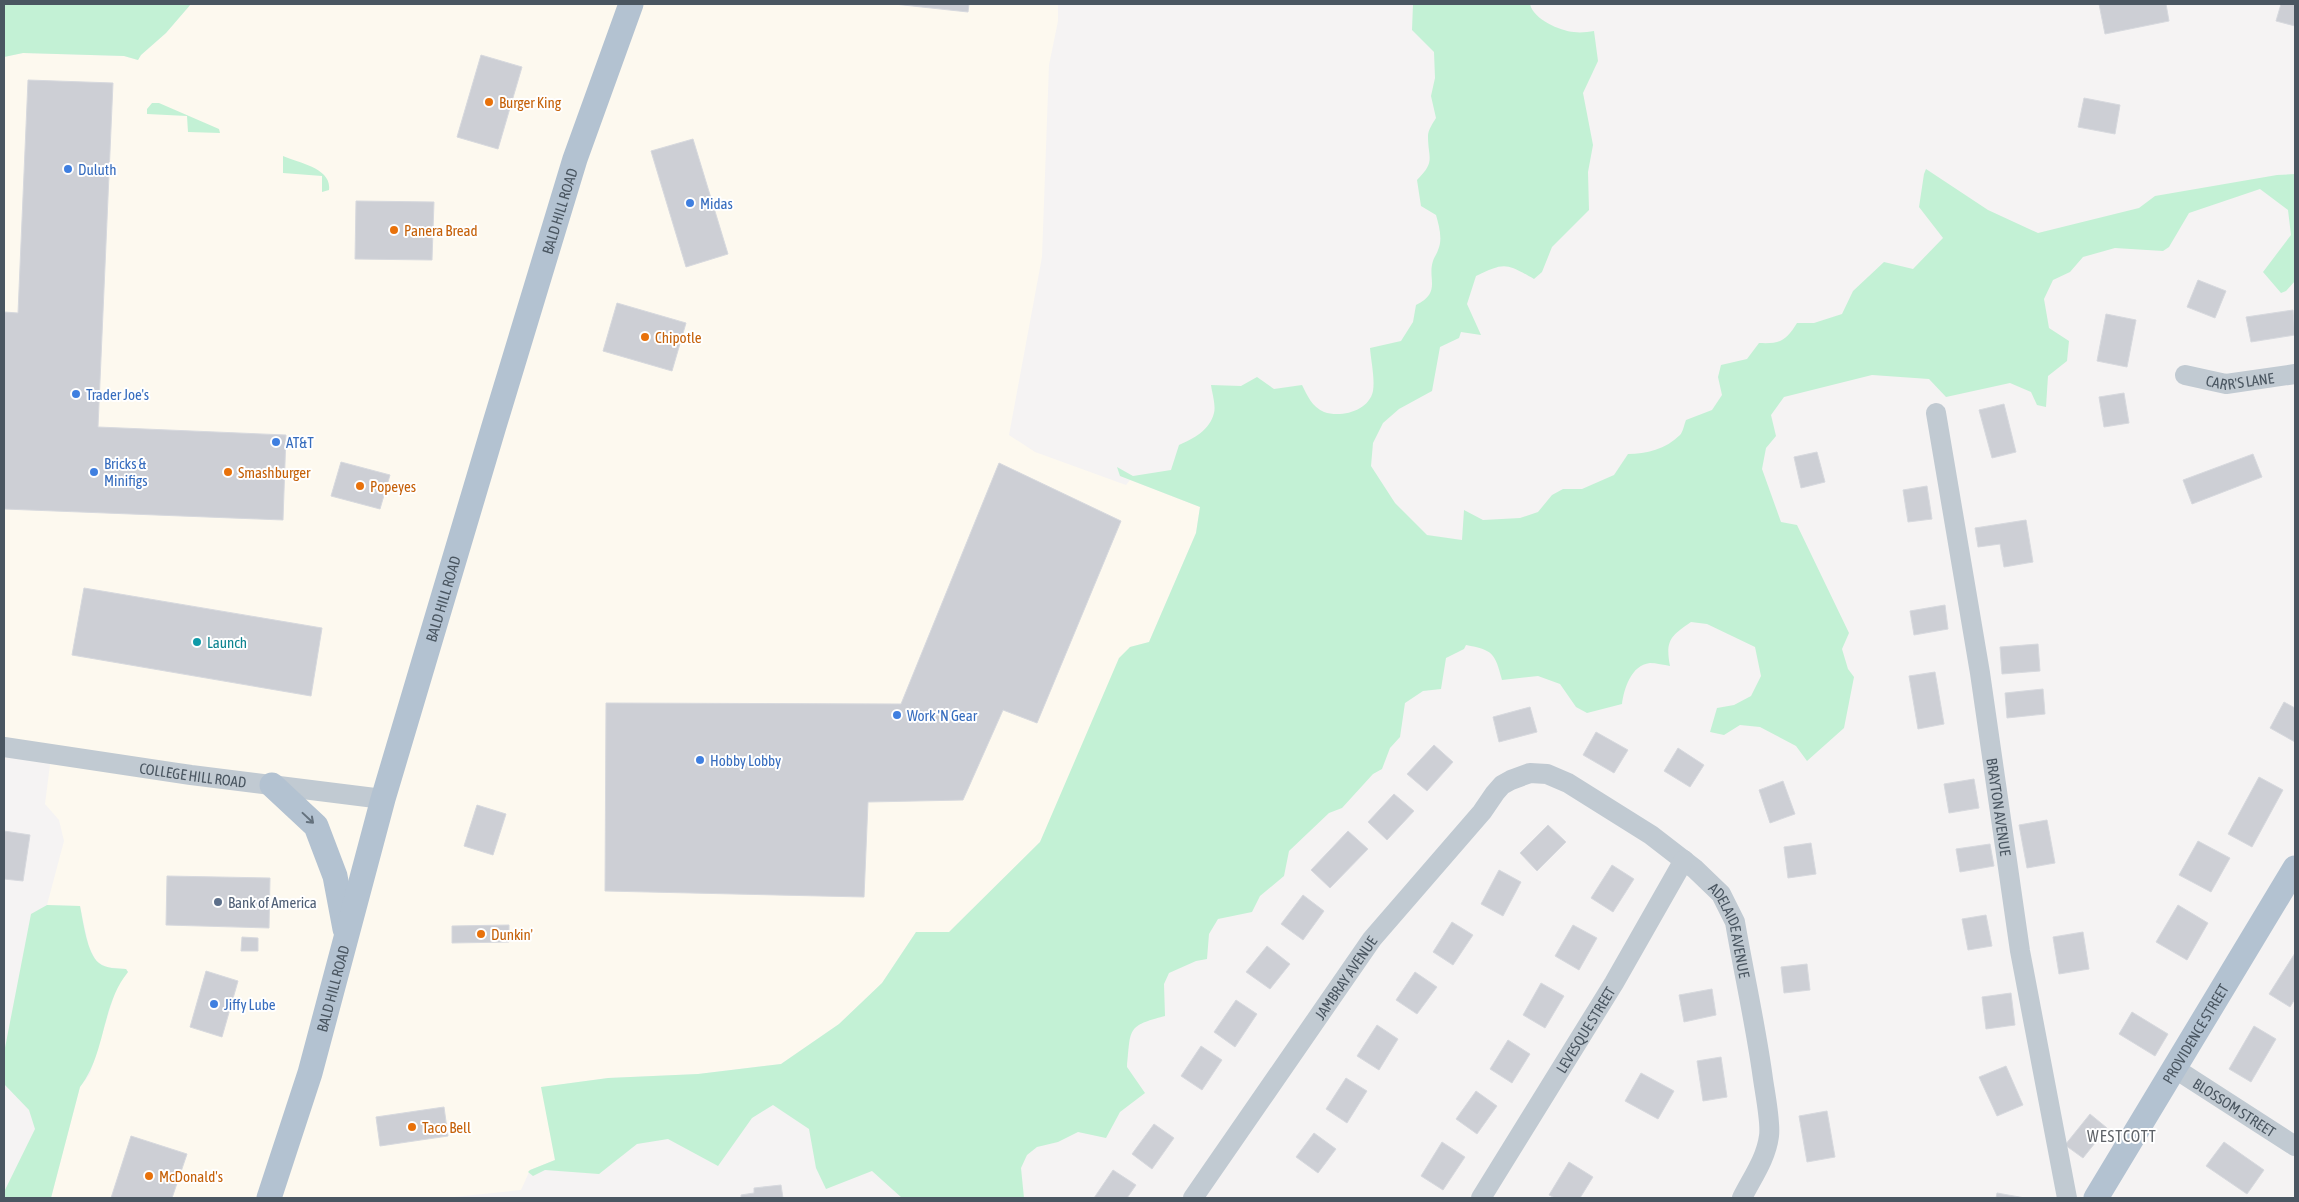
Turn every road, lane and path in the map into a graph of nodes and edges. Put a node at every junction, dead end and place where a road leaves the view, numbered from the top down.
1 (631, 4) edge
2 (2295, 374) edge
3 (2185, 375) dead end
4 (1936, 413) dead end
5 (4, 747) edge
6 (1519, 777) joint
7 (272, 785) junction
8 (383, 799) junction
9 (1684, 860) junction
10 (2295, 868) edge
11 (347, 936) junction
12 (2174, 1068) junction
13 (2295, 1146) edge
14 (269, 1198) edge
15 (1193, 1198) edge
16 (1482, 1198) edge
17 (1742, 1198) edge
18 (2067, 1198) edge
19 (2096, 1198) edge

1 - 8 main road, BALD HILL ROAD
2 - 3 street, CARR'S LANE
4 - 18 street, BRAYTON AVENUE
5 - 7 street, COLLEGE HILL ROAD
6 - 9 street, ADELAIDE AVENUE
6 - 15 street, JAMBRAY AVENUE
7 - 8 street, COLLEGE HILL ROAD
7 -> 11 main road
8 - 11 main road, BALD HILL ROAD
9 - 16 street, LEVESQUE STREET
9 - 17 street, ADELAIDE AVENUE
10 - 12 main road, PROVIDENCE STREET
11 - 14 main road, BALD HILL ROAD
12 - 13 street, BLOSSOM STREET
12 - 19 main road, PROVIDENCE STREET

